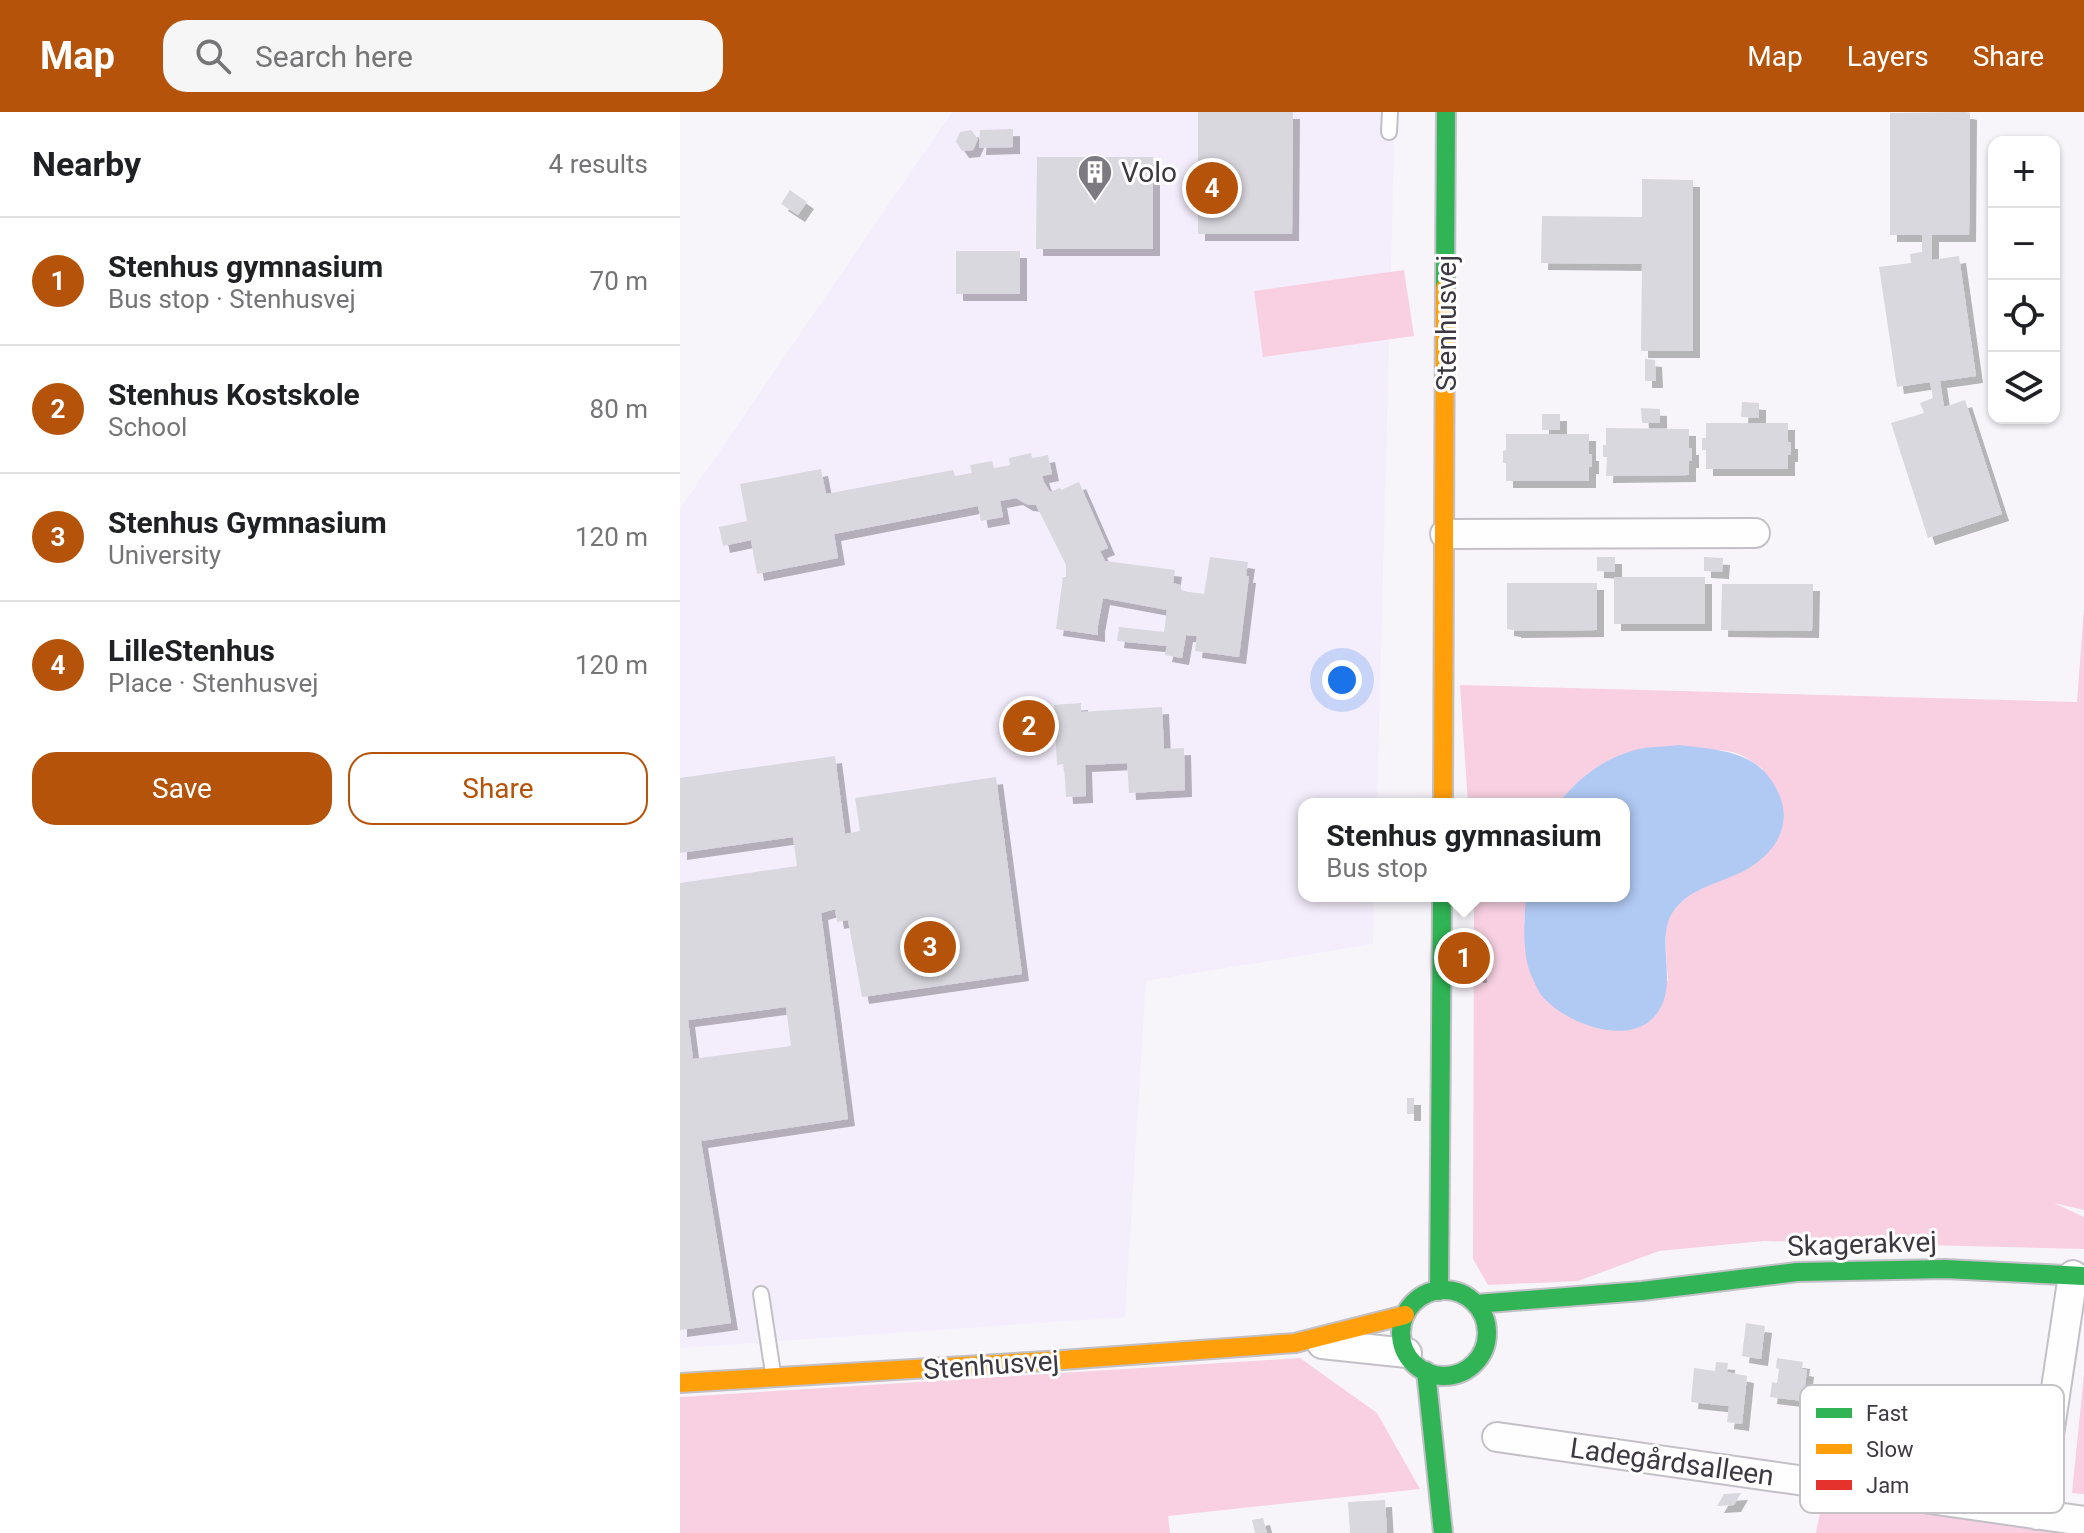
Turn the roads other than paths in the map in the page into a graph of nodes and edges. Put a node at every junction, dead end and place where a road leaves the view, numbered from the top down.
1 (1390, 112) edge
2 (1446, 112) edge
3 (1389, 132) dead end
4 (1755, 533) dead end
5 (1445, 534) junction
6 (1443, 798) edge
7 (1442, 902) edge
8 (2079, 1275) edge
9 (1439, 1291) junction
10 (1642, 1291) junction
11 (761, 1294) dead end
12 (1476, 1304) junction
13 (1405, 1315) junction
14 (1557, 1315) dead end
15 (1506, 1331) dead end
16 (1487, 1336) junction
17 (1284, 1339) junction
18 (1416, 1362) junction
19 (1460, 1373) junction
20 (773, 1378) junction
21 (680, 1383) edge
22 (2060, 1385) edge
23 (1457, 1393) dead end
24 (1497, 1437) dead end
25 (1800, 1481) edge
26 (2023, 1513) edge
27 (2037, 1515) joint
28 (2084, 1521) edge
29 (1443, 1533) edge

1 - 3 lane
2 - 5 street, Stenhusvej
4 - 5 street
5 - 6 street, Stenhusvej
7 - 9 street
8 - 10 street, Skagerakvej
8 - 22 street
9 - 12 street
9 - 13 street
10 - 12 street, Skagerakvej
10 - 14 street, Skagerakvej
11 - 20 lane
12 - 16 street
13 - 17 street, Stenhusvej
13 - 18 street
15 - 16 street
16 - 19 street
17 - 18 street, Stenhusvej
17 - 20 street, Stenhusvej
18 - 19 street
18 - 29 street
19 - 23 street
20 - 21 street, Stenhusvej
24 - 25 street, Ladegårdsalleen
26 - 27 street, Ladegårdsalleen
27 - 28 street, Ladegårdsalleen

